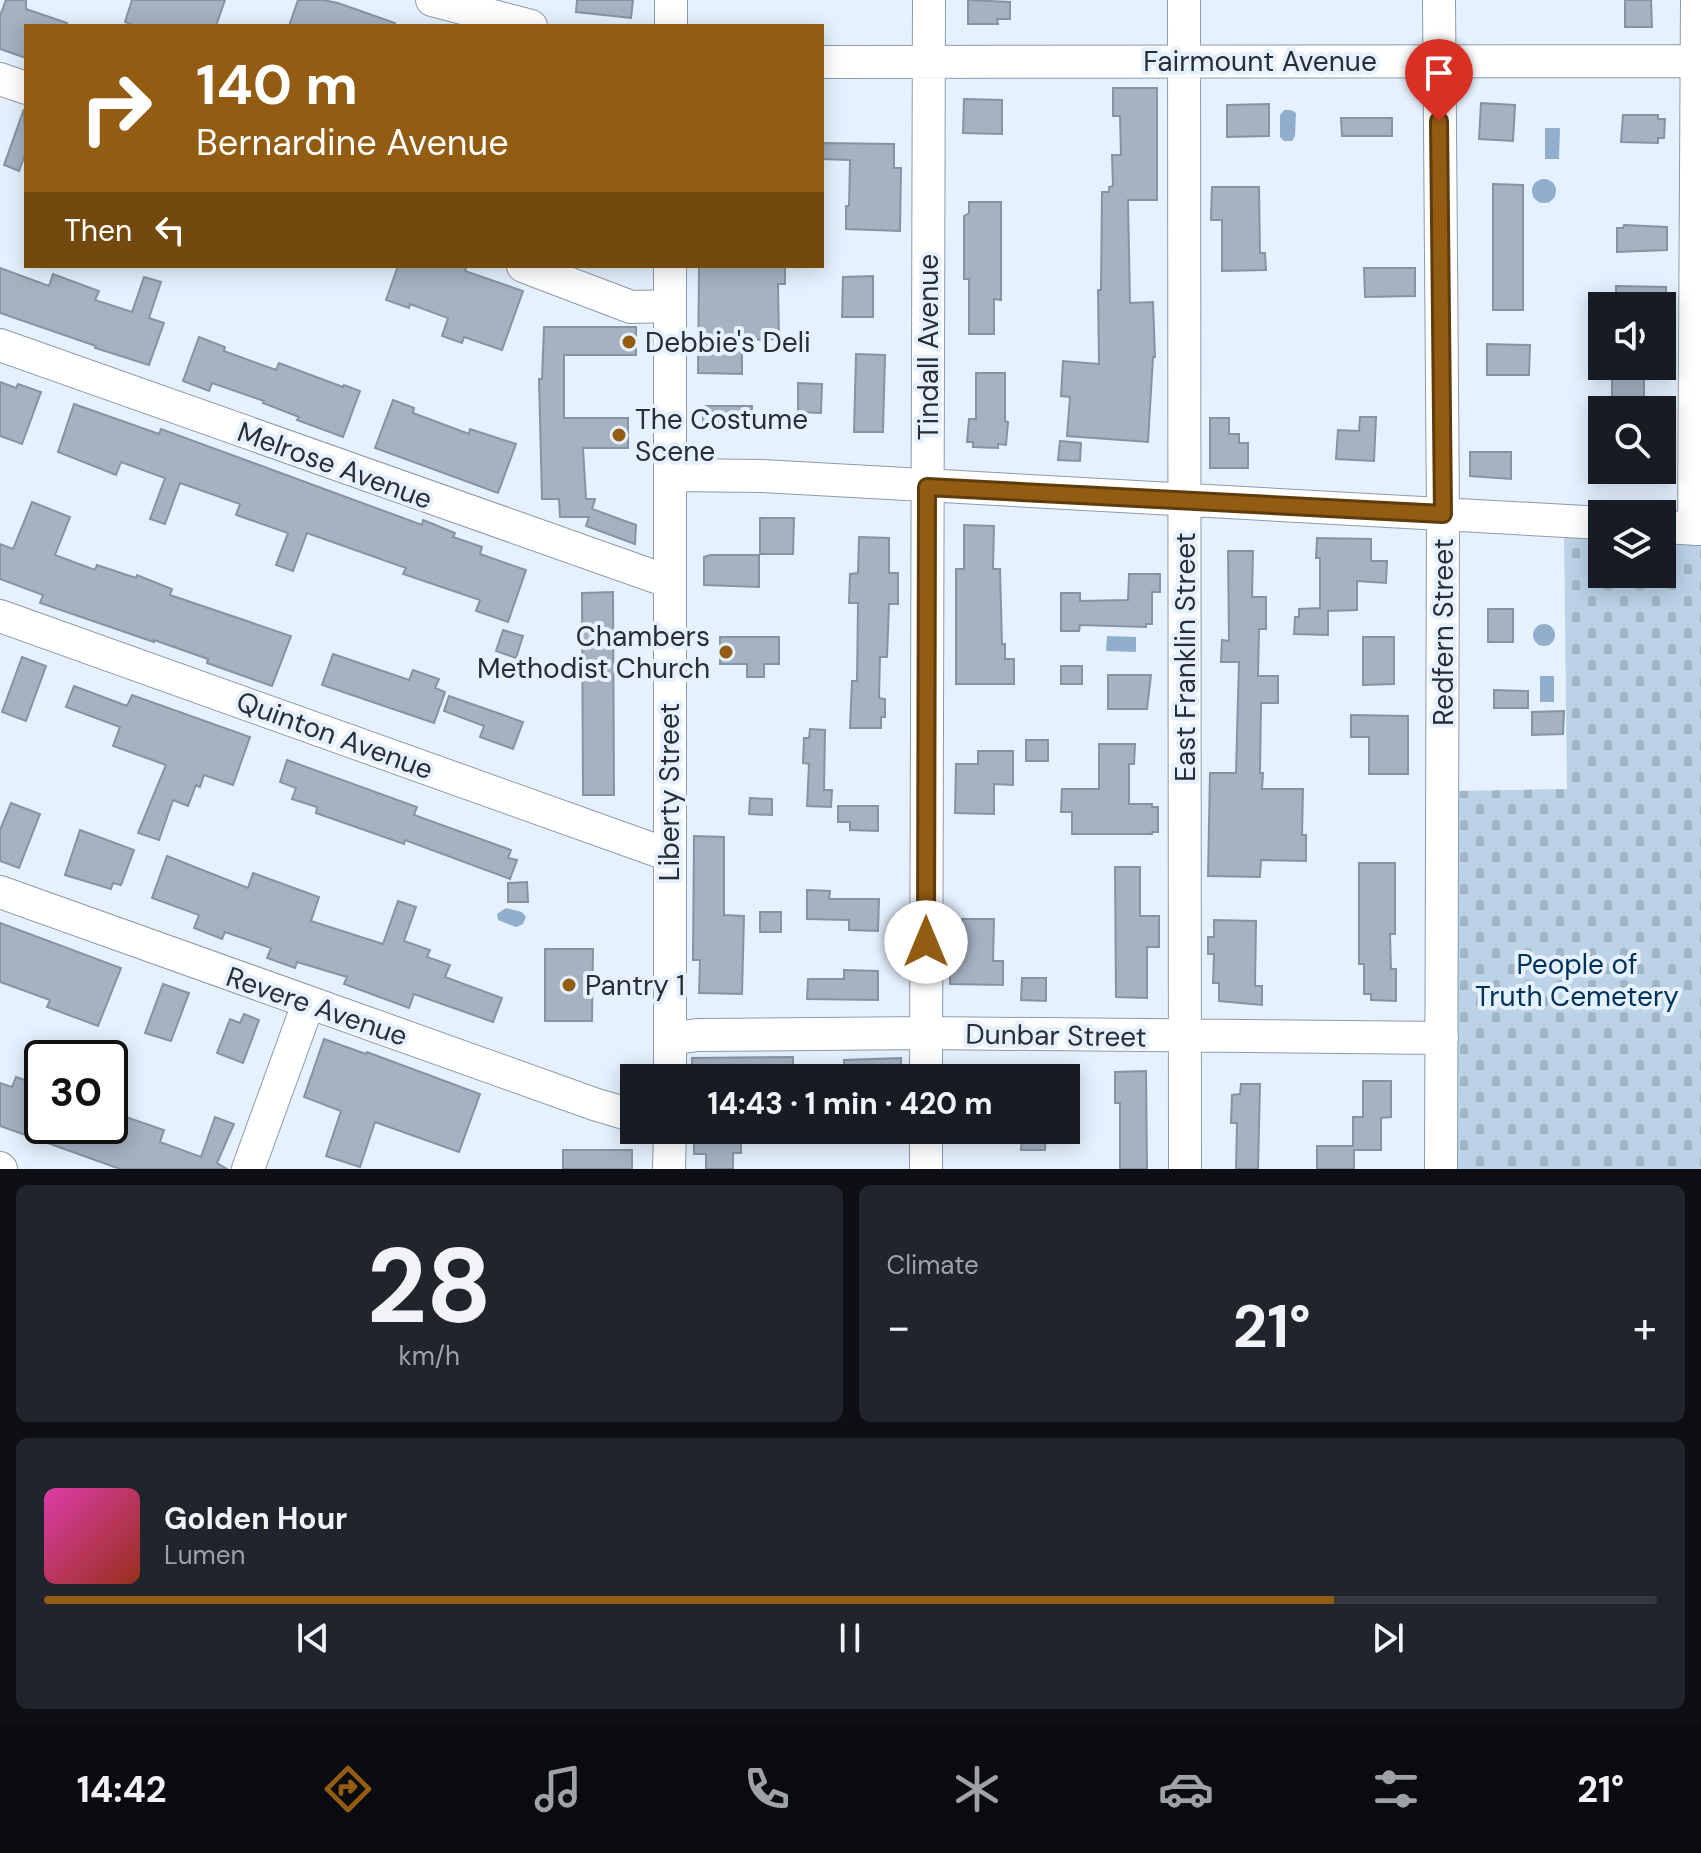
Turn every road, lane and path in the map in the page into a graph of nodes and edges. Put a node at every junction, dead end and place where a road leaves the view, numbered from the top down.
1 (432, 0) edge
2 (671, 0) edge
3 (929, 0) edge
4 (1184, 0) edge
5 (1439, 0) edge
6 (1697, 0) edge
7 (523, 24) edge
8 (671, 24) edge
9 (1438, 60) junction
10 (929, 61) junction
11 (1697, 61) junction
12 (824, 62) edge
13 (1183, 63) junction
14 (0, 79) edge
15 (24, 87) edge
16 (528, 268) edge
17 (670, 268) edge
18 (670, 306) junction
19 (0, 345) edge
20 (670, 475) junction
21 (927, 487) junction
22 (1185, 499) junction
23 (1443, 514) junction
24 (1588, 522) edge
25 (1676, 528) edge
26 (1698, 529) edge
27 (670, 582) junction
28 (0, 616) edge
29 (669, 855) junction
30 (0, 892) edge
31 (308, 1004) junction
32 (926, 1033) junction
33 (1186, 1036) junction
34 (1442, 1038) junction
35 (670, 1039) junction
36 (670, 1064) edge
37 (926, 1064) edge
38 (620, 1112) edge
39 (670, 1144) edge
40 (926, 1144) edge
41 (248, 1169) edge
42 (669, 1169) edge
43 (926, 1169) edge
44 (1185, 1169) edge
45 (1441, 1169) edge

1 - 7 street
2 - 8 street
3 - 10 street, Tindall Avenue
4 - 13 street, East Franklin Street
5 - 9 street, Redfern Street
6 - 11 street
9 - 11 street, Fairmount Avenue
9 - 13 street, Fairmount Avenue
9 - 23 street, Redfern Street
10 - 12 street, Fairmount Avenue
10 - 13 street, Fairmount Avenue
10 - 21 street, Tindall Avenue
11 - 26 street
13 - 22 street, East Franklin Street
14 - 15 street
16 - 18 street
17 - 18 street, Liberty Street
18 - 20 street, Liberty Street
19 - 27 street, Melrose Avenue
20 - 21 street
20 - 27 street, Liberty Street
21 - 22 street
21 - 32 street, Tindall Avenue
22 - 23 street
22 - 33 street, East Franklin Street
23 - 24 street
23 - 34 street, Redfern Street
25 - 26 street
27 - 29 street, Liberty Street
28 - 29 street, Quinton Avenue
29 - 35 street, Liberty Street
30 - 31 street, Revere Avenue
31 - 38 street, Revere Avenue
31 - 41 street
32 - 33 street, Dunbar Street
32 - 35 street, Dunbar Street
32 - 37 street, Tindall Avenue
33 - 34 street, Dunbar Street
33 - 44 street, East Franklin Street
34 - 45 street, Redfern Street
35 - 36 street, Liberty Street
39 - 42 street
40 - 43 street

